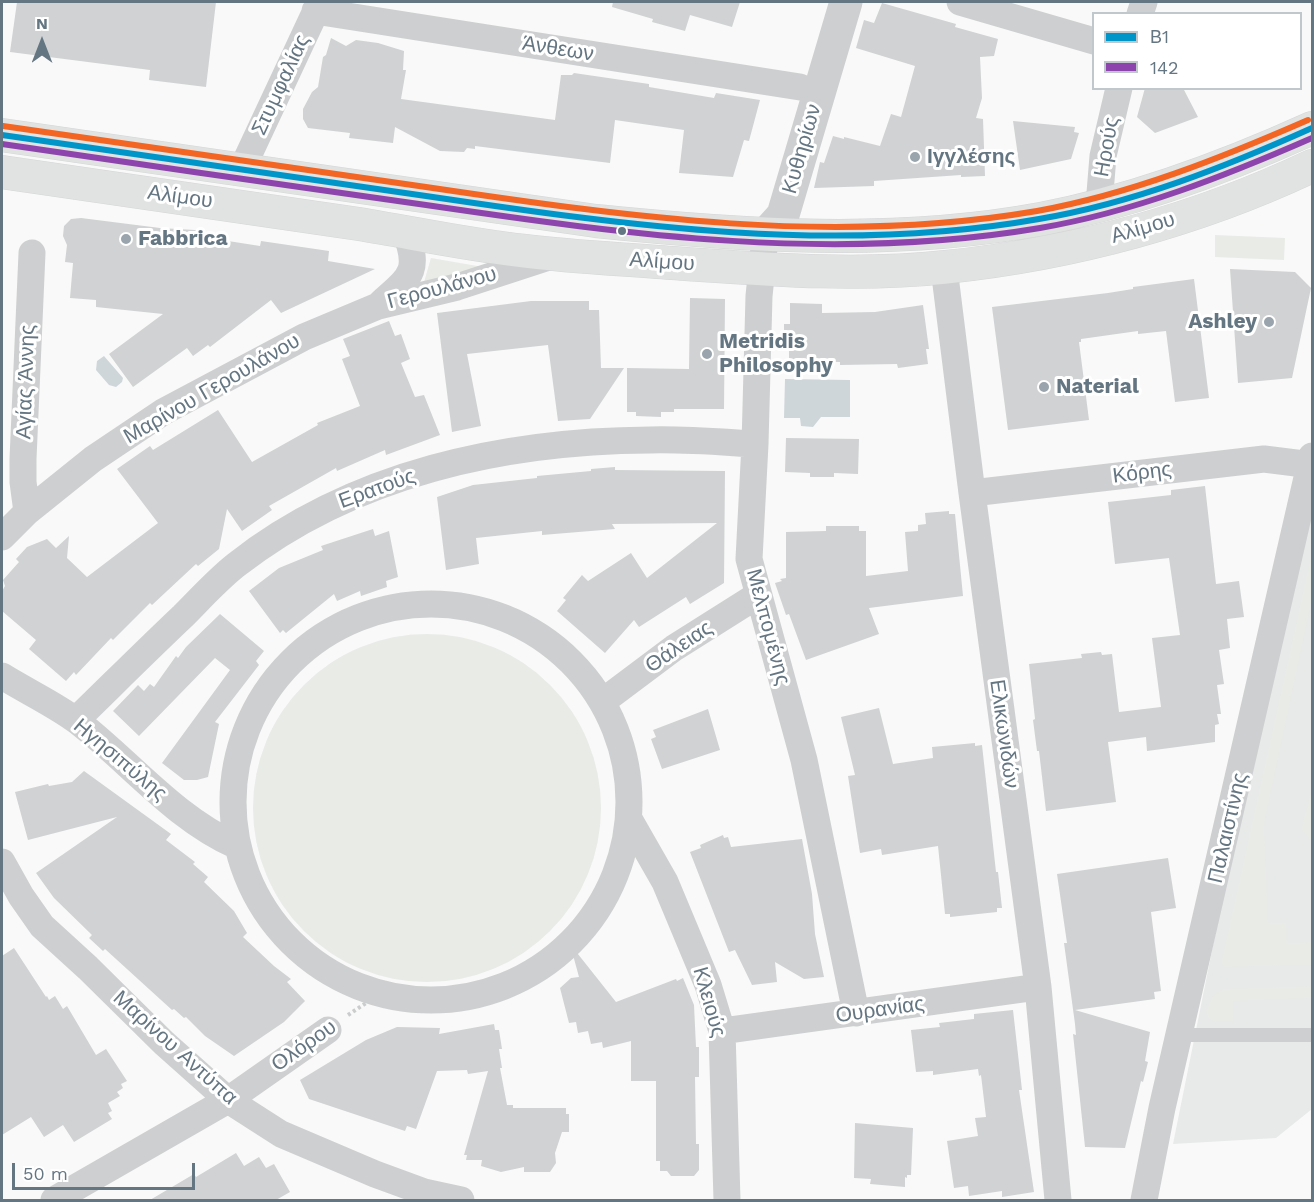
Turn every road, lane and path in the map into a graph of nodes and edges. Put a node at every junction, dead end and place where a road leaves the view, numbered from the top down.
1 (825, 2) edge
2 (846, 2) edge
3 (960, 2) edge
4 (317, 7) edge
5 (1092, 40) edge
6 (800, 87) junction
7 (1119, 90) edge
8 (1312, 128) edge
9 (2, 135) edge
10 (1312, 166) edge
11 (242, 169) junction
12 (2, 172) edge
13 (1099, 205) junction
14 (405, 231) junction
15 (766, 234) junction
16 (32, 253) dead end
17 (556, 254) junction
18 (762, 268) junction
19 (944, 268) junction
20 (378, 306) junction
21 (755, 444) junction
22 (1312, 462) edge
23 (972, 493) junction
24 (27, 512) junction
25 (2, 537) edge
26 (758, 595) junction
27 (2, 676) edge
28 (602, 702) junction
29 (76, 720) junction
30 (629, 819) junction
31 (237, 846) junction
32 (2, 862) edge
33 (1038, 987) junction
34 (381, 993) junction
35 (856, 1013) junction
36 (328, 1030) joint
37 (722, 1031) junction
38 (1179, 1035) junction
39 (1312, 1035) edge
40 (228, 1100) junction
41 (54, 1200) edge
42 (460, 1200) edge
43 (727, 1200) edge
44 (1058, 1200) edge
45 (1144, 1200) edge

1 - 6 street, Κυθηρίων
2 - 15 street, Κυθηρίων
3 - 5 street
4 - 6 street, Άνθεων
4 - 11 street, Στυμφαλίας
6 - 15 street, Κυθηρίων
7 - 13 street, Ηρούς
8 - 13 main road, Αλίμου
9 - 11 main road, Αλίμου
10 - 19 main road, Αλίμου
11 - 15 main road, Αλίμου
12 - 14 main road, Αλίμου
13 - 15 main road, Αλίμου
14 - 17 main road, Αλίμου
14 - 20 street, Γερουλάνου
15 - 18 street, Μελπομένης
16 - 24 street, Αγίας Άννης
17 - 18 main road, Αλίμου
17 - 20 street, Γερουλάνου
18 - 19 main road, Αλίμου
18 - 21 street, Μελπομένης
19 - 23 street, Ελικωνιδών
20 - 24 street, Μαρίνου Γερουλάνου
21 - 26 street, Μελπομένης
21 - 29 street, Ερατούς
22 - 23 street, Κόρης
22 - 38 street, Παλαιστίνης
23 - 33 street, Ελικωνιδών
24 - 25 street, Μαρίνου Γερουλάνου
26 - 28 street, Θάλειας
26 - 35 street, Μελπομένης
27 - 29 street, Ηγησιπύλης
28 - 30 street
28 - 31 street
29 - 31 street, Ηγησιπύλης
30 - 34 street
30 - 37 street, Κλειούς
31 - 34 street
32 - 40 street, Μαρίνου Αντύπα
33 - 35 street, Ουρανίας
33 - 44 street, Ελικωνιδών
34 - 36 path, Ολόρου
35 - 37 street, Ουρανίας
36 - 40 street, Ολόρου
37 - 43 street, Κλειούς
38 - 39 lane
38 - 45 street, Παλαιστίνης
40 - 41 street, Ολόρου
40 - 42 street, Μαρίνου Αντύπα

